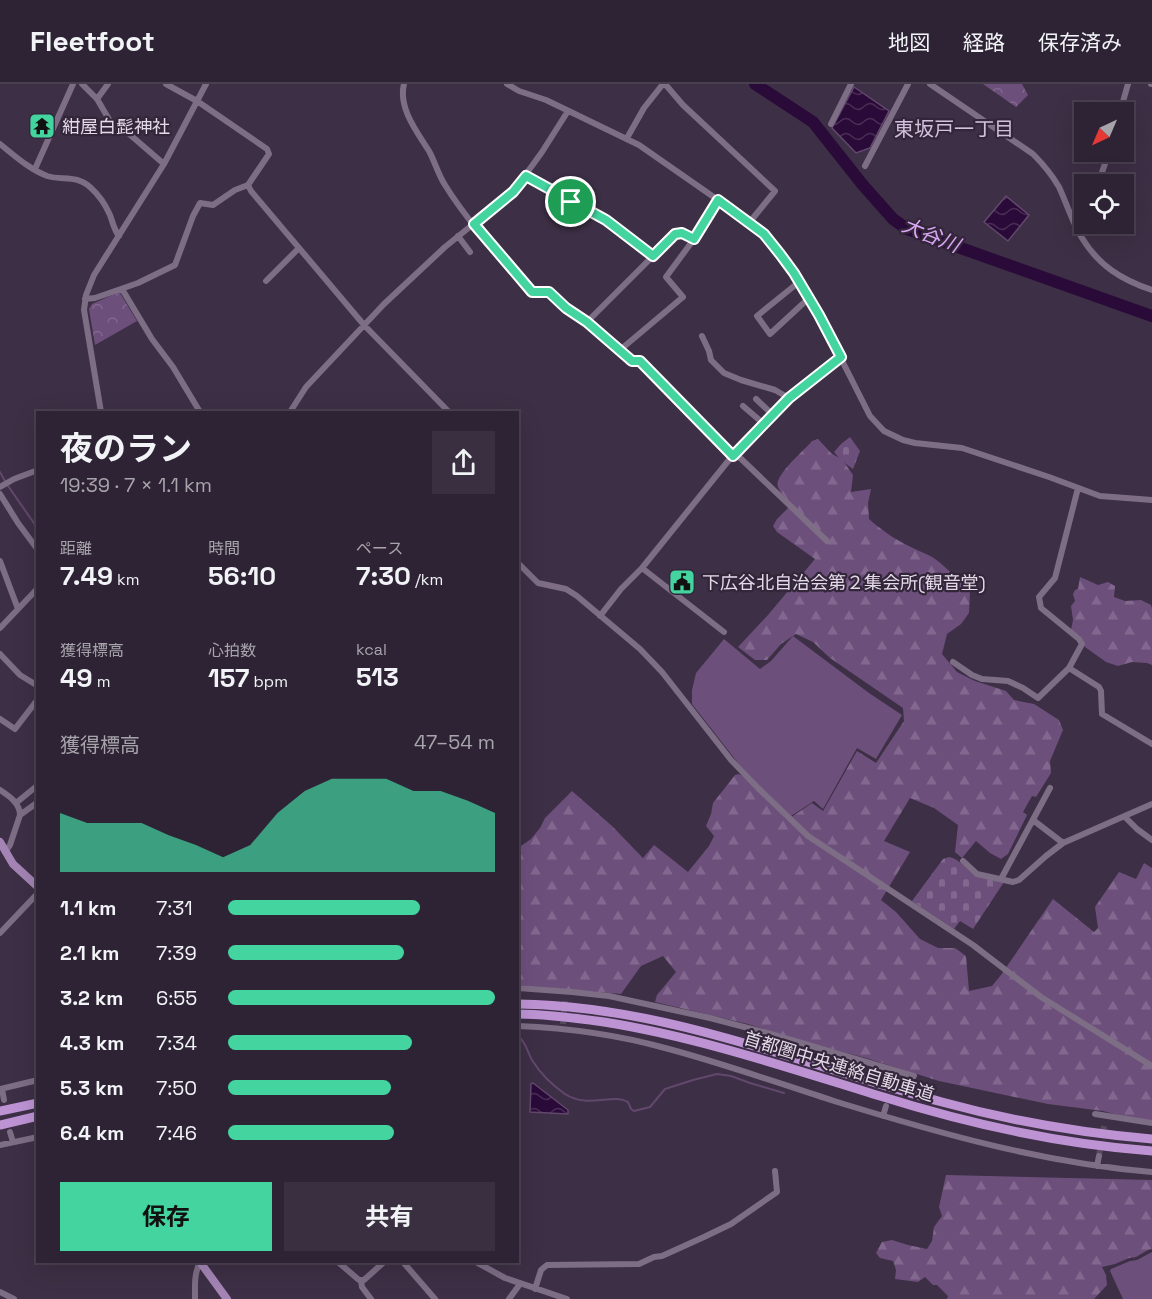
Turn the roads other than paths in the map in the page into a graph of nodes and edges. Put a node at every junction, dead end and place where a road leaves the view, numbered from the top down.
1 (73, 84) edge
2 (82, 84) edge
3 (108, 84) edge
4 (166, 84) edge
5 (206, 84) edge
6 (404, 84) edge
7 (507, 84) edge
8 (664, 84) edge
9 (851, 84) edge
10 (908, 84) edge
11 (930, 84) edge
12 (1128, 84) edge
13 (97, 99) junction
14 (197, 101) junction
15 (1123, 102) edge
16 (568, 111) junction
17 (831, 124) dead end
18 (627, 138) junction
19 (0, 144) edge
20 (164, 164) junction
21 (865, 166) dead end
22 (35, 170) junction
23 (526, 176) junction
24 (248, 184) junction
25 (718, 200) junction
26 (1074, 222) edge
27 (749, 223) junction
28 (474, 224) junction
29 (1081, 234) edge
30 (119, 236) junction
31 (458, 236) junction
32 (694, 239) junction
33 (299, 248) junction
34 (470, 252) dead end
35 (653, 256) junction
36 (266, 281) dead end
37 (799, 282) junction
38 (122, 289) junction
39 (1152, 290) edge
40 (809, 298) junction
41 (85, 299) junction
42 (587, 322) junction
43 (364, 325) junction
44 (702, 336) dead end
45 (620, 350) junction
46 (841, 357) junction
47 (789, 398) junction
48 (756, 399) dead end
49 (743, 406) dead end
50 (101, 411) edge
51 (199, 411) edge
52 (291, 411) edge
53 (448, 411) edge
54 (773, 415) junction
55 (764, 424) junction
56 (734, 454) junction
57 (36, 471) edge
58 (0, 487) edge
59 (1078, 488) junction
60 (0, 494) edge
61 (1152, 500) edge
62 (827, 541) dead end
63 (36, 547) edge
64 (0, 561) edge
65 (519, 564) edge
66 (642, 568) junction
67 (36, 590) edge
68 (18, 609) junction
69 (600, 616) junction
70 (0, 628) edge
71 (724, 632) dead end
72 (0, 654) edge
73 (953, 662) dead end
74 (1069, 669) junction
75 (36, 685) edge
76 (36, 702) edge
77 (0, 719) edge
78 (1152, 744) edge
79 (36, 787) edge
80 (1050, 788) dead end
81 (0, 790) edge
82 (16, 803) junction
83 (36, 803) edge
84 (1152, 804) edge
85 (20, 815) junction
86 (1125, 816) junction
87 (1033, 820) junction
88 (1152, 840) edge
89 (1063, 843) junction
90 (2, 847) edge
91 (963, 861) dead end
92 (1001, 879) junction
93 (36, 885) edge
94 (36, 895) edge
95 (0, 933) edge
96 (519, 988) edge
97 (566, 992) junction
98 (565, 1001) tunnel mouth
99 (522, 1009) edge
100 (519, 1026) edge
101 (1152, 1066) edge
102 (914, 1076) dead end
103 (36, 1080) edge
104 (1, 1089) edge
105 (4, 1100) dead end
106 (36, 1103) edge
107 (886, 1106) dead end
108 (1, 1111) edge
109 (1095, 1114) dead end
110 (36, 1116) edge
111 (883, 1116) junction
112 (1105, 1116) junction
113 (1152, 1123) edge
114 (0, 1124) edge
115 (1104, 1126) tunnel mouth
116 (10, 1132) dead end
117 (36, 1137) edge
118 (1152, 1139) edge
119 (13, 1142) junction
120 (0, 1145) edge
121 (1152, 1151) edge
122 (1099, 1156) tunnel mouth
123 (1097, 1166) junction
124 (775, 1171) dead end
125 (1152, 1172) edge
126 (200, 1263) edge
127 (201, 1263) edge
128 (339, 1263) edge
129 (383, 1263) edge
130 (404, 1263) edge
131 (478, 1263) edge
132 (361, 1281) junction
133 (520, 1284) junction
134 (535, 1289) junction
135 (0, 1292) edge
136 (562, 1298) edge
137 (14, 1299) edge
138 (195, 1299) edge
139 (227, 1299) edge
140 (370, 1299) edge
141 (435, 1299) edge
142 (509, 1299) edge

1 - 22 street
2 - 13 street
3 - 13 street
4 - 14 street
5 - 14 street
6 - 28 street
7 - 16 street
8 - 18 street
8 - 27 street
9 - 17 street
10 - 21 street
11 - 26 street
12 - 15 street
13 - 20 street
14 - 20 street
14 - 24 street
16 - 18 street
16 - 23 street
18 - 25 street
19 - 22 street
20 - 30 street
22 - 30 street
23 - 28 street
23 - 35 street
24 - 33 street
24 - 38 street
25 - 27 street
25 - 32 street
27 - 37 street
28 - 31 street
28 - 42 street
29 - 39 street
30 - 41 street
31 - 34 street
31 - 43 street
32 - 35 street
32 - 45 street
33 - 36 street
33 - 43 street
35 - 42 street
37 - 40 street
37 - 40 street
38 - 41 street
38 - 51 street
40 - 46 street
41 - 50 street
42 - 45 street
43 - 52 street
43 - 53 street
44 - 47 street
45 - 56 street
46 - 47 street
46 - 59 street
47 - 54 street
48 - 54 street
49 - 55 street
54 - 55 street
55 - 56 street
56 - 62 street
56 - 66 street
57 - 58 street
59 - 61 street
59 - 74 street
60 - 63 street
64 - 68 street
65 - 69 street
66 - 69 street
66 - 71 street
67 - 68 street
68 - 70 street
69 - 101 street
72 - 75 street
73 - 74 street
74 - 78 street
76 - 77 street
79 - 82 street
80 - 87 street
81 - 82 street
82 - 85 street
83 - 85 street
84 - 86 street
85 - 90 street
86 - 88 street
86 - 89 street
87 - 89 street
87 - 92 street
89 - 92 street
90 - 93 main road
91 - 92 street
94 - 95 street
96 - 97 street
97 - 98 street
97 - 102 street
99 - 118 highway, 首都圏中央連絡自動車道
99 - 121 highway, 首都圏中央連絡自動車道
100 - 111 street
103 - 104 street
104 - 105 street
106 - 108 highway
107 - 111 street
109 - 112 street
110 - 114 highway
111 - 123 street
112 - 113 street
112 - 115 street
116 - 119 street
117 - 119 street
119 - 120 street
122 - 123 street
123 - 125 street
124 - 134 street
126 - 138 street
127 - 139 main road
128 - 132 street
129 - 132 street
130 - 141 street
131 - 133 street
132 - 140 street
133 - 134 street
133 - 142 street
134 - 136 street
135 - 137 street

